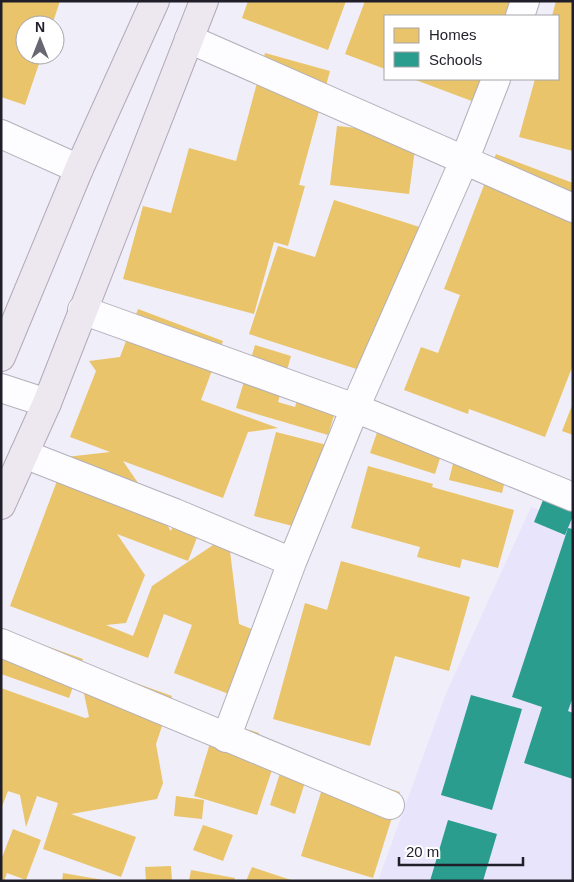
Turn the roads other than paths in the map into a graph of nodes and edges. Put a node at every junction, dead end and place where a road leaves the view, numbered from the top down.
1 (155, 1) edge
2 (204, 1) edge
3 (526, 1) edge
4 (520, 15) edge
5 (189, 39) junction
6 (496, 80) edge
7 (1, 134) edge
8 (464, 161) junction
9 (80, 170) junction
10 (573, 208) edge
11 (82, 310) junction
12 (1, 356) edge
13 (1, 388) edge
14 (46, 403) junction
15 (355, 408) junction
16 (24, 454) junction
17 (573, 496) edge
18 (1, 505) edge
19 (292, 562) junction
20 (1, 643) edge
21 (226, 738) junction
22 (390, 805) dead end

1 - 9 main road
2 - 5 main road
3 - 4 street
5 - 8 street
5 - 11 main road
6 - 8 street
7 - 9 street
8 - 10 street
8 - 15 street
9 - 12 main road
11 - 14 main road
11 - 15 street
13 - 14 street
14 - 16 main road
15 - 17 street
15 - 19 street
16 - 18 main road
16 - 19 street
19 - 21 street
20 - 21 street
21 - 22 street

